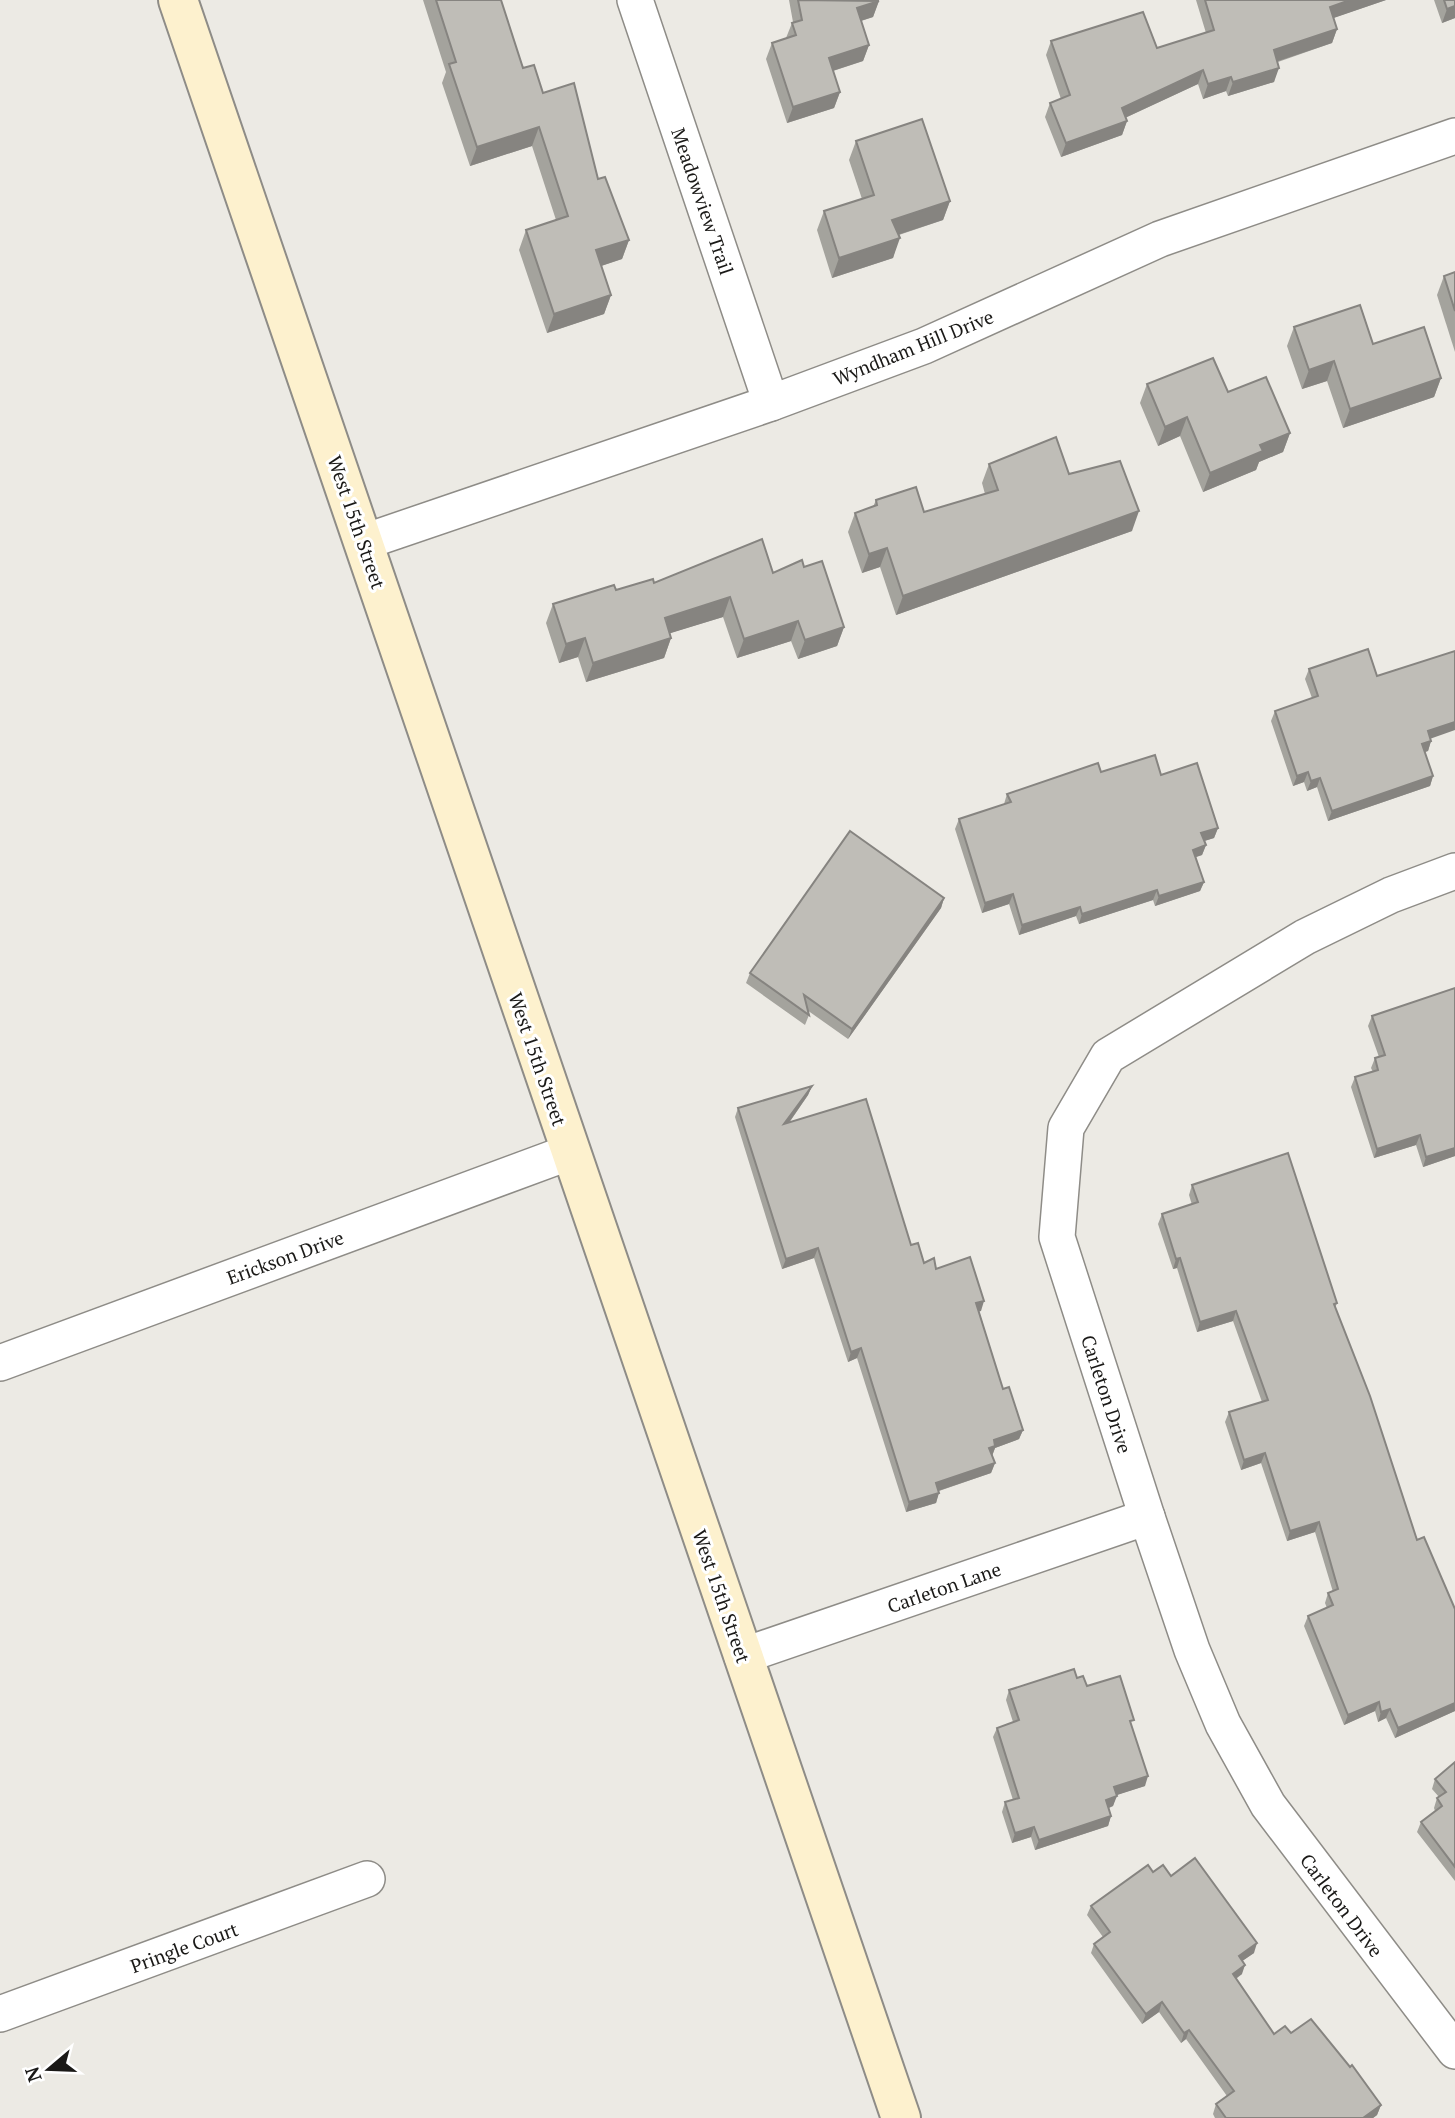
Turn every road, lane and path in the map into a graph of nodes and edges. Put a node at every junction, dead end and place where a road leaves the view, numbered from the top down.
1 (178, 0) edge
2 (635, 0) edge
3 (1455, 136) edge
4 (771, 403) junction
5 (364, 542) junction
6 (1455, 872) edge
7 (570, 1152) junction
8 (0, 1363) edge
9 (1147, 1517) junction
10 (742, 1656) junction
11 (368, 1879) dead end
12 (0, 2014) edge
13 (1455, 2051) edge
14 (901, 2118) edge

1 - 5 street, West 15th Street
2 - 4 street, Meadowview Trail
3 - 4 street, Wyndham Hill Drive
4 - 5 street, Wyndham Hill Drive
5 - 7 street, West 15th Street
6 - 9 street, Carleton Drive
7 - 8 street, Erickson Drive
7 - 10 street, West 15th Street
9 - 10 street, Carleton Lane
9 - 13 street, Carleton Drive
10 - 14 street, West 15th Street
11 - 12 street, Pringle Court

